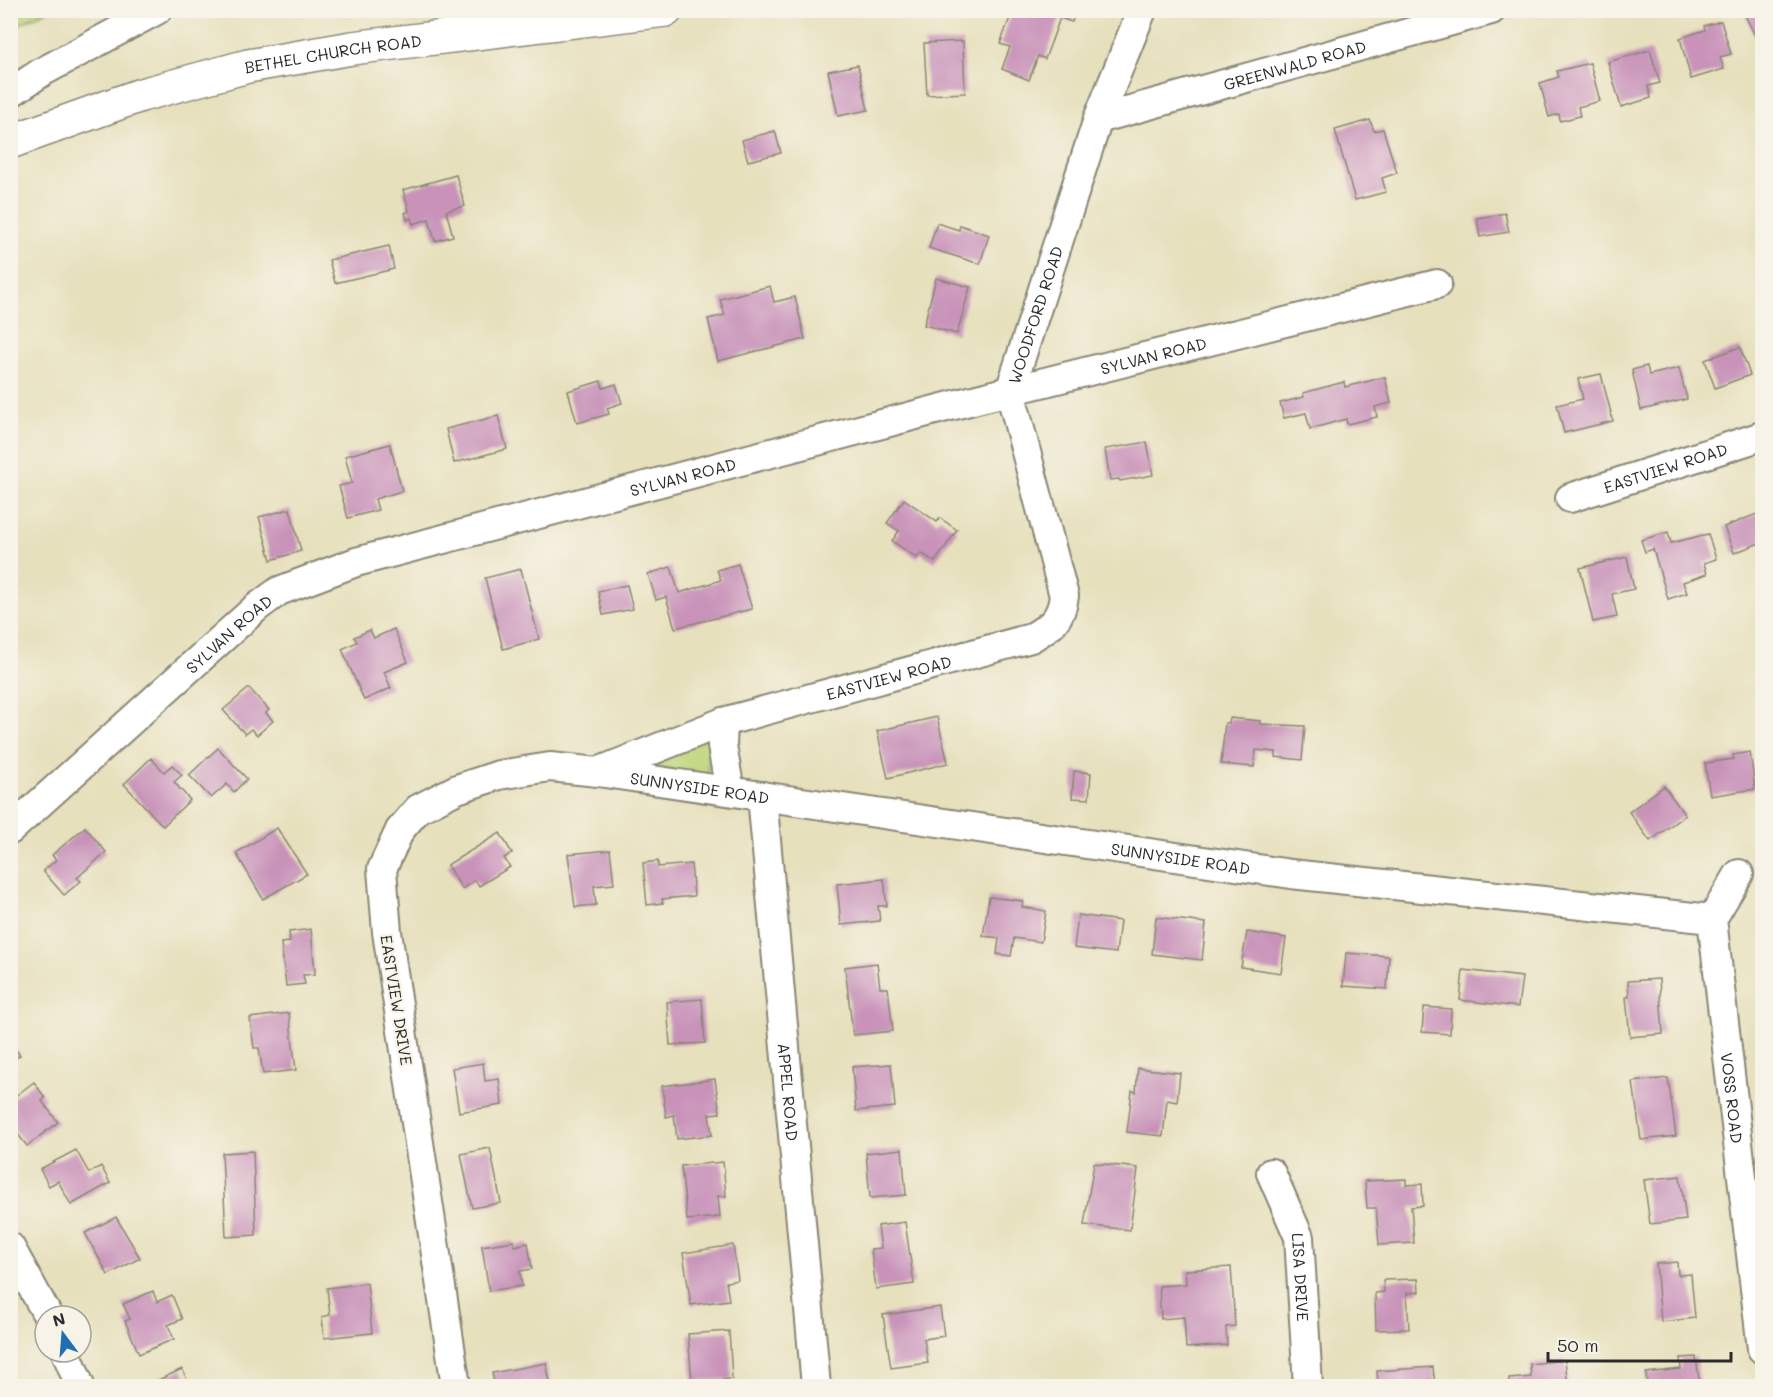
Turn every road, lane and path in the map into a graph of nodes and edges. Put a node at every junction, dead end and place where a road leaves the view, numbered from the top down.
1 (157, 10) edge
2 (666, 10) edge
3 (1142, 10) edge
4 (1491, 10) edge
5 (10, 93) edge
6 (1098, 119) junction
7 (10, 142) edge
8 (1437, 284) dead end
9 (1010, 391) junction
10 (1762, 436) edge
11 (1570, 498) dead end
12 (1053, 625) joint
13 (723, 722) junction
14 (598, 771) junction
15 (730, 791) junction
16 (762, 796) junction
17 (10, 830) edge
18 (1738, 874) dead end
19 (1713, 919) junction
20 (1271, 1173) dead end
21 (10, 1247) edge
22 (41, 1304) edge
23 (1762, 1349) edge
24 (71, 1364) edge
25 (80, 1386) edge
26 (456, 1386) edge
27 (816, 1386) edge
28 (1308, 1386) edge

1 - 5 street
2 - 7 street, BETHEL CHURCH ROAD
3 - 6 street, WOODFORD ROAD
4 - 6 street, GREENWALD ROAD
6 - 9 street, WOODFORD ROAD
8 - 9 street, SYLVAN ROAD
9 - 12 street, WOODFORD ROAD
9 - 17 street, SYLVAN ROAD
10 - 11 street, EASTVIEW ROAD
12 - 13 street, EASTVIEW ROAD
13 - 14 street, EASTVIEW ROAD
13 - 15 street
14 - 15 street, SUNNYSIDE ROAD
14 - 26 street, EASTVIEW DRIVE
15 - 16 street, SUNNYSIDE ROAD
16 - 19 street, SUNNYSIDE ROAD
16 - 27 street, APPEL ROAD
18 - 19 street
19 - 23 street, VOSS ROAD
20 - 28 street, LISA DRIVE
21 - 22 street
24 - 25 street

